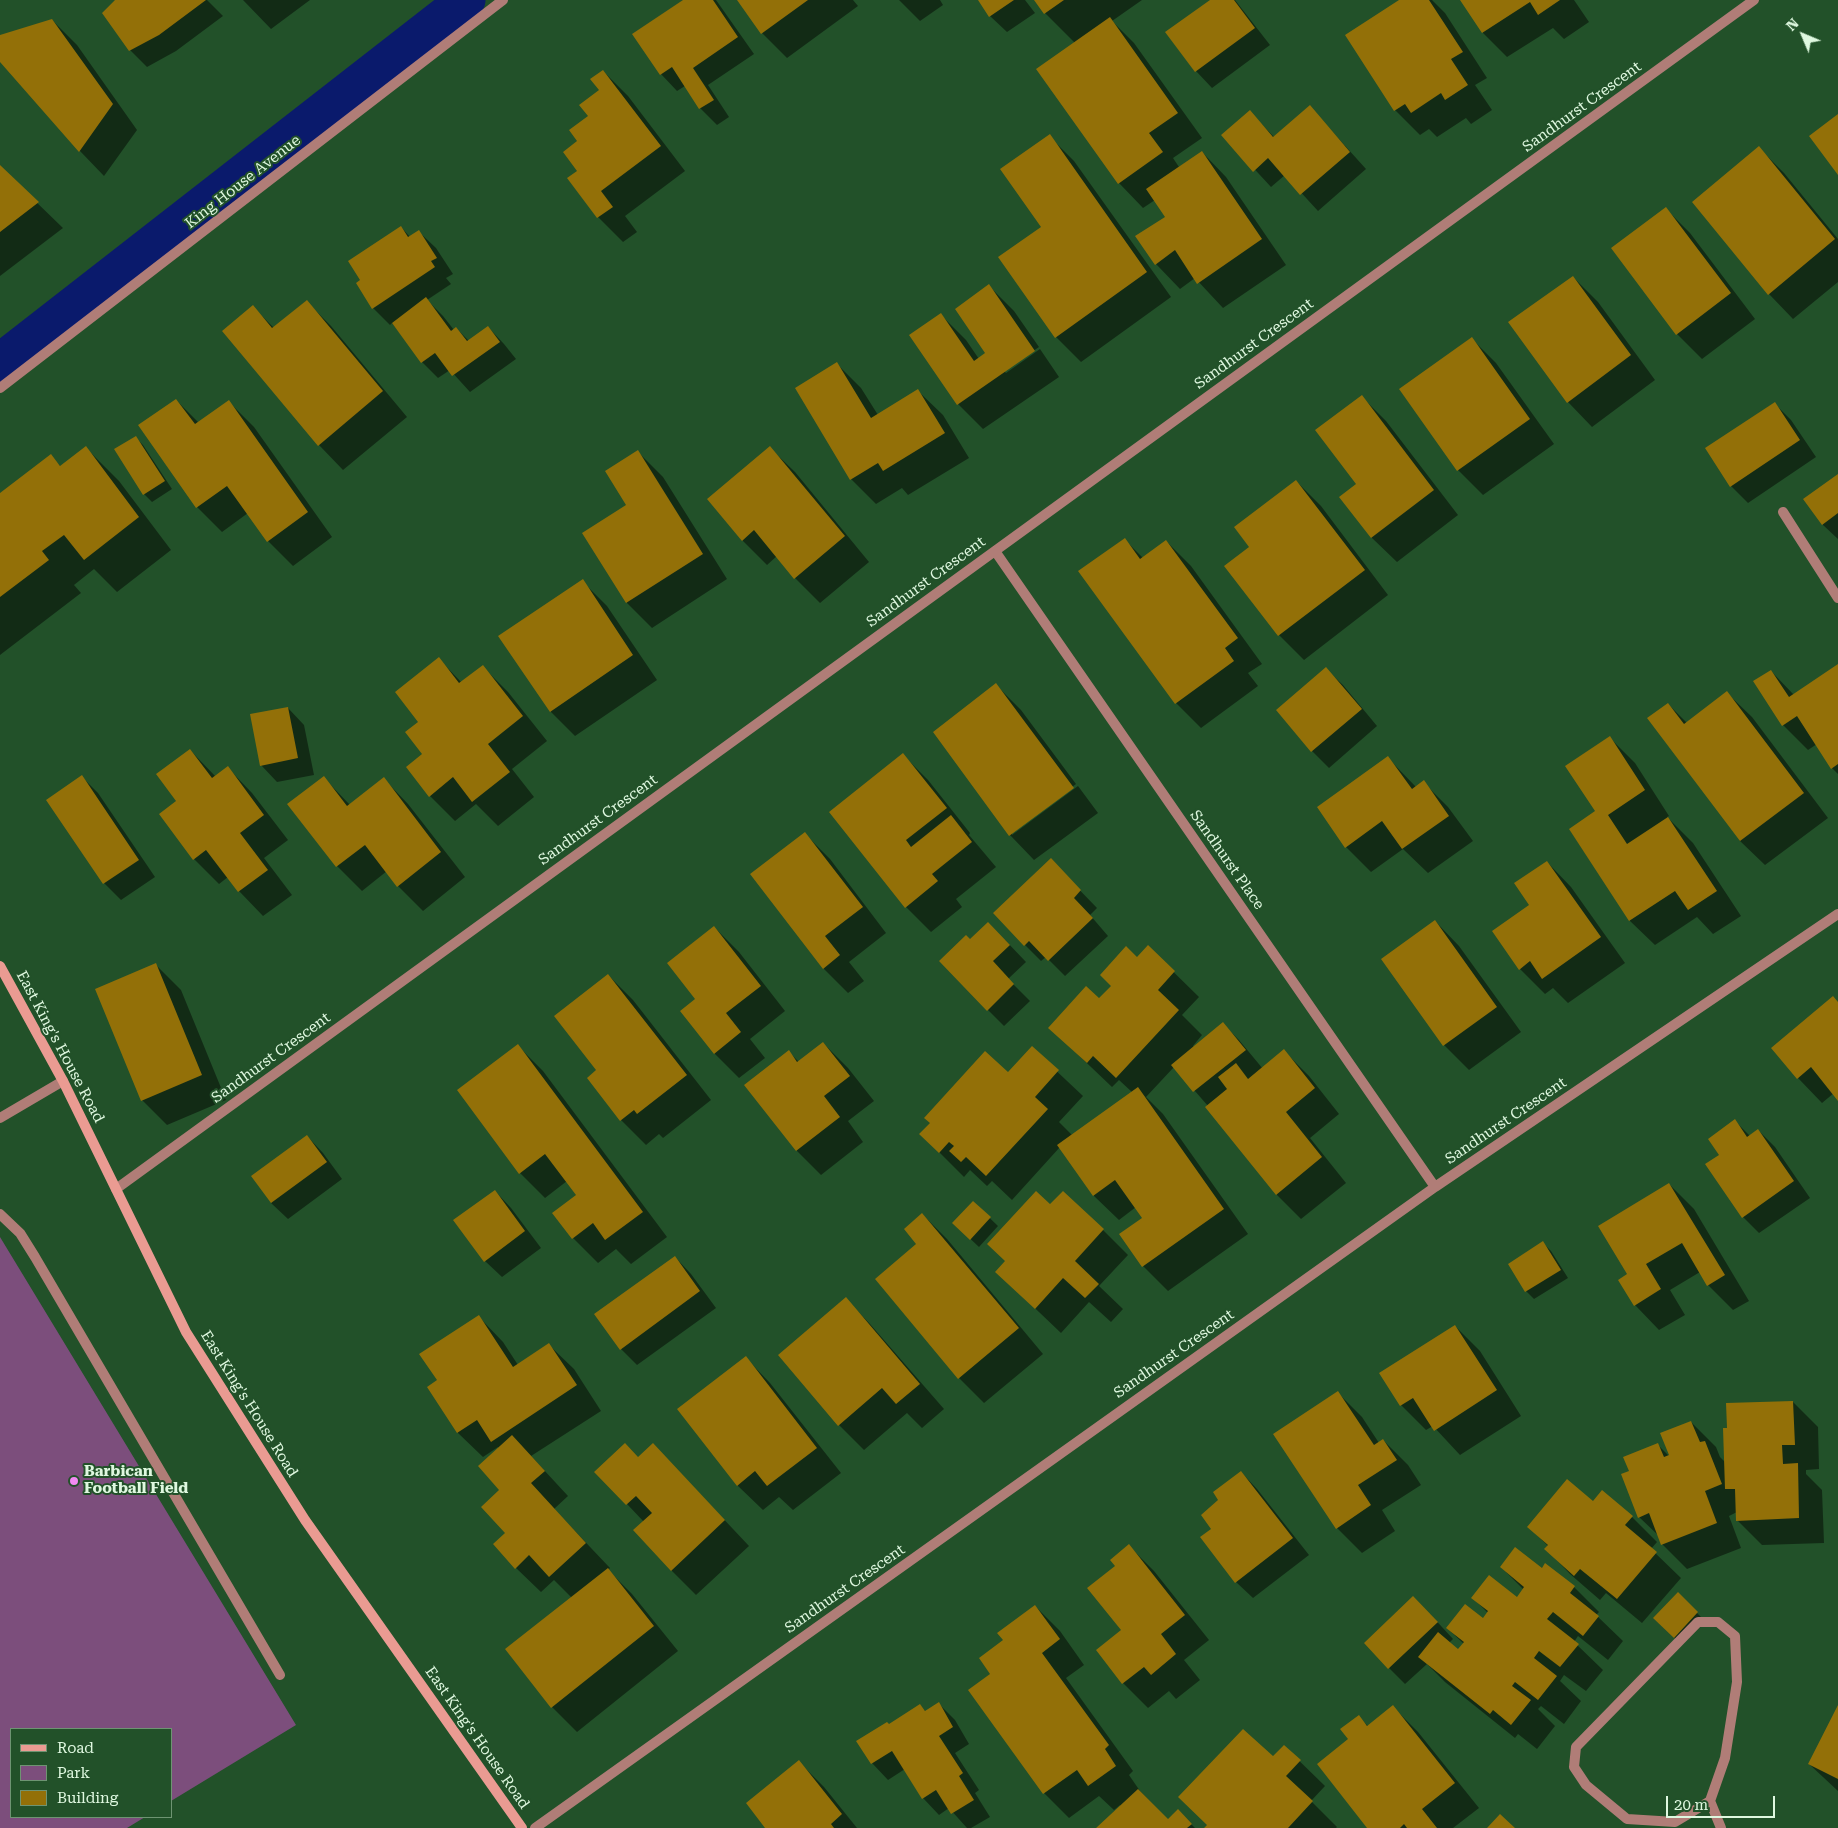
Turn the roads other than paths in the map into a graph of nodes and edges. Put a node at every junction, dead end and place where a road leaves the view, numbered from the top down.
1 (503, 0) edge
2 (1754, 0) edge
3 (0, 388) edge
4 (1783, 512) dead end
5 (995, 551) junction
6 (1838, 598) edge
7 (1838, 914) edge
8 (0, 966) edge
9 (63, 1081) junction
10 (0, 1118) edge
11 (1435, 1187) junction
12 (116, 1189) junction
13 (0, 1214) edge
14 (280, 1676) dead end
15 (1710, 1801) junction
16 (522, 1828) edge
17 (535, 1828) edge
18 (1721, 1828) edge

1 - 3 street, King House Avenue
2 - 5 street, Sandhurst Crescent
4 - 6 street
5 - 11 street, Sandhurst Place
5 - 12 street, Sandhurst Crescent
7 - 11 street, Sandhurst Crescent
8 - 9 main road, East King's House Road
9 - 10 street
9 - 12 main road, East King's House Road
11 - 17 street, Sandhurst Crescent
12 - 16 main road, East King's House Road
13 - 14 street
15 - 15 street
15 - 18 street

